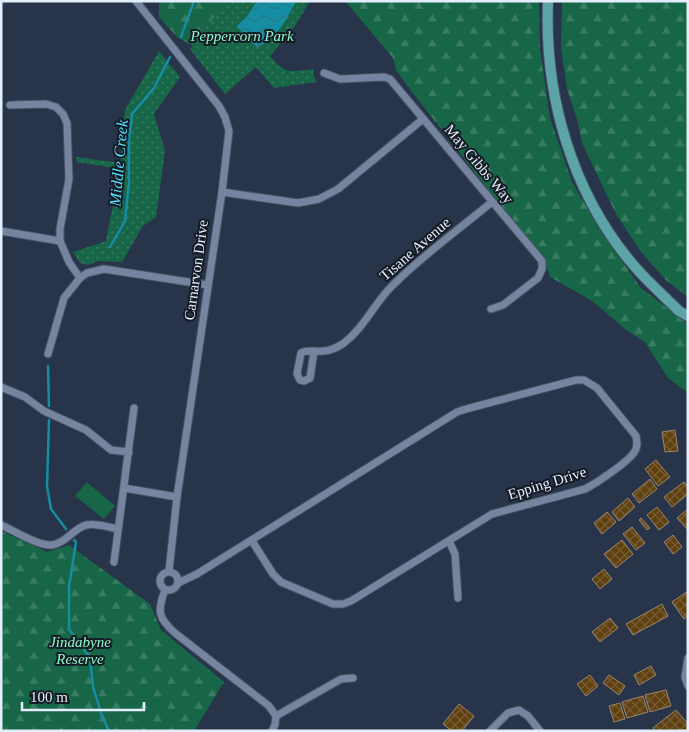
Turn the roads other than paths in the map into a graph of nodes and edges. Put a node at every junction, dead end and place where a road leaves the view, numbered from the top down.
1 (136, 1) edge
2 (548, 1) edge
3 (324, 73) dead end
4 (10, 105) dead end
5 (423, 119) junction
6 (222, 192) junction
7 (492, 202) junction
8 (1, 231) edge
9 (60, 241) junction
10 (80, 278) junction
11 (208, 285) junction
12 (491, 309) dead end
13 (688, 316) edge
14 (314, 352) dead end
15 (48, 354) dead end
16 (1, 387) edge
17 (134, 408) dead end
18 (129, 452) junction
19 (124, 488) junction
20 (177, 496) junction
21 (1, 525) edge
22 (118, 529) junction
23 (252, 540) junction
24 (449, 541) junction
25 (114, 562) dead end
26 (169, 571) junction
27 (178, 583) junction
28 (165, 590) junction
29 (458, 598) dead end
30 (688, 658) edge
31 (353, 678) dead end
32 (688, 686) edge
33 (276, 716) junction
34 (272, 731) edge
35 (490, 731) edge
36 (540, 731) edge

1 - 6 street, Carnarvon Drive
2 - 13 main road
3 - 5 street, May Gibbs Way
4 - 9 street
5 - 6 street
5 - 7 street, May Gibbs Way
6 - 11 street, Carnarvon Drive
7 - 12 street, May Gibbs Way
7 - 14 street, Tisane Avenue
8 - 9 street
9 - 10 street
10 - 11 street
10 - 15 street
11 - 20 street, Carnarvon Drive
16 - 18 street
17 - 18 street
18 - 19 street
19 - 20 street
19 - 22 street
20 - 26 street, Carnarvon Drive
21 - 22 street
22 - 25 street
23 - 24 street, Epping Drive
23 - 24 street, Epping Drive
23 - 27 street, Epping Drive
24 - 29 street
26 - 27 street
26 - 28 street
27 - 28 street
28 - 33 street
30 - 32 street
31 - 33 street
33 - 34 street
35 - 36 street

